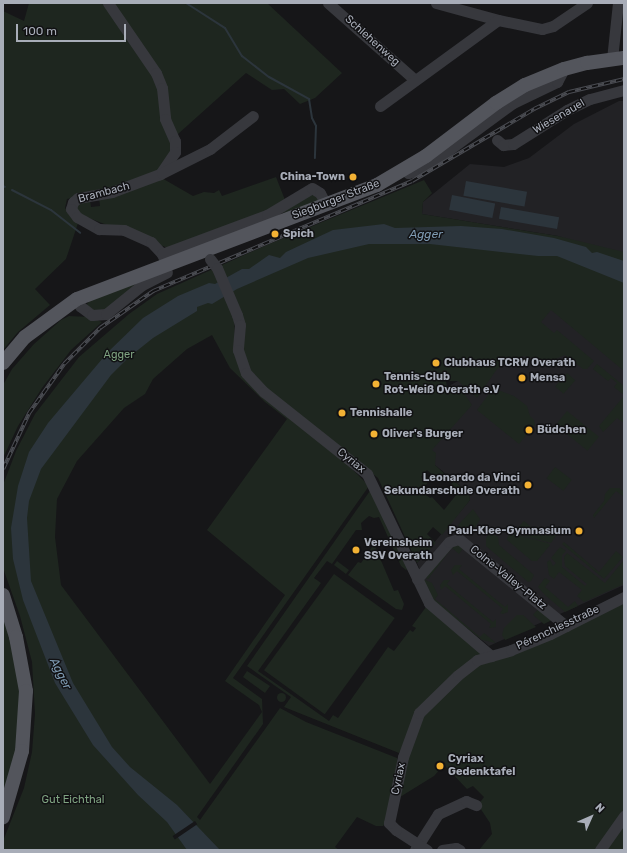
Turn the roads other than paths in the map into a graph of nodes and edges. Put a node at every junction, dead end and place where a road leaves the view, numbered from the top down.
1 (108, 3) edge
2 (328, 3) edge
3 (436, 3) edge
4 (587, 3) edge
5 (618, 3) edge
6 (466, 7) edge
7 (498, 20) junction
8 (618, 58) edge
9 (564, 69) junction
10 (415, 80) junction
11 (624, 90) edge
12 (380, 106) dead end
13 (252, 116) dead end
14 (497, 140) dead end
15 (405, 169) junction
16 (160, 174) junction
17 (326, 205) junction
18 (164, 259) junction
19 (78, 299) junction
20 (3, 363) edge
21 (417, 579) junction
22 (3, 594) edge
23 (624, 597) edge
24 (566, 626) junction
25 (491, 656) junction
26 (476, 805) dead end
27 (624, 816) edge
28 (3, 817) edge
29 (420, 848) edge
30 (442, 850) edge
31 (460, 850) edge
32 (600, 850) edge

1 - 16 street
2 - 10 street, Schlehenweg
3 - 6 street
4 - 7 street
5 - 8 street
6 - 7 street
7 - 10 street
8 - 9 main road, Siegburger Straße
9 - 15 main road, Siegburger Straße
9 - 15 street
10 - 12 street
11 - 14 street, Wiesenauel
13 - 16 street, Brambach
15 - 17 main road, Siegburger Straße
16 - 18 street, Brambach
17 - 18 main road, Siegburger Straße
17 - 18 street
18 - 19 main road, Siegburger Straße
19 - 20 main road, Siegburger Straße
19 - 21 street, Cyriax, bridge
21 - 24 street, Colne-Valley-Platz
21 - 25 street, Cyriax
22 - 28 main road
23 - 24 street, Pérenchiesstraße
24 - 25 street, Pérenchiesstraße
25 - 29 street, Cyriax
26 - 29 street, Cyriax
27 - 32 street
30 - 31 street

